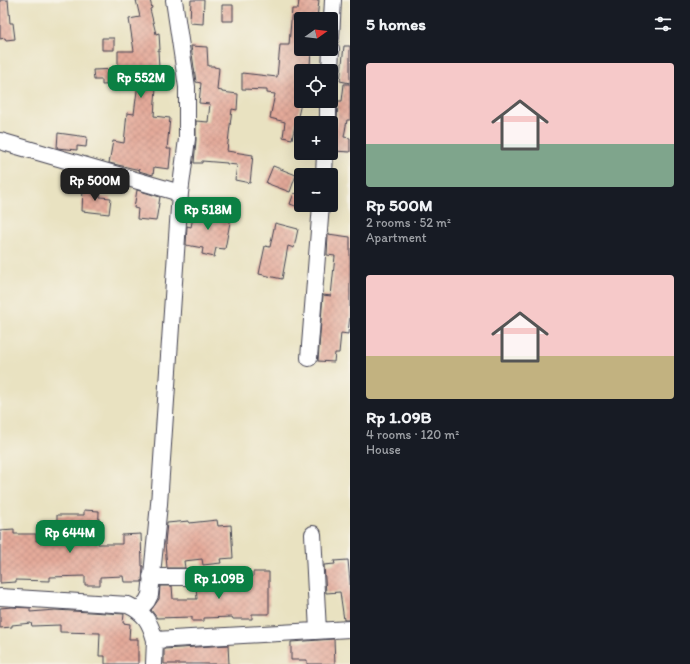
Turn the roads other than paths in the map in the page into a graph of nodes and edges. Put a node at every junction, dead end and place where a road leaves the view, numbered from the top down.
1 (174, 0) edge
2 (332, 0) edge
3 (332, 12) edge
4 (0, 141) edge
5 (180, 193) junction
6 (320, 212) edge
7 (309, 358) dead end
8 (312, 534) dead end
9 (151, 577) junction
10 (223, 578) dead end
11 (0, 598) edge
12 (139, 610) junction
13 (350, 629) edge
14 (318, 631) junction
15 (155, 640) junction
16 (154, 664) edge

1 - 5 street
2 - 3 street
4 - 5 street
5 - 9 street
6 - 7 street
8 - 14 street
9 - 10 street
9 - 12 street
11 - 12 street
12 - 15 street
13 - 14 street
14 - 15 street
15 - 16 street

